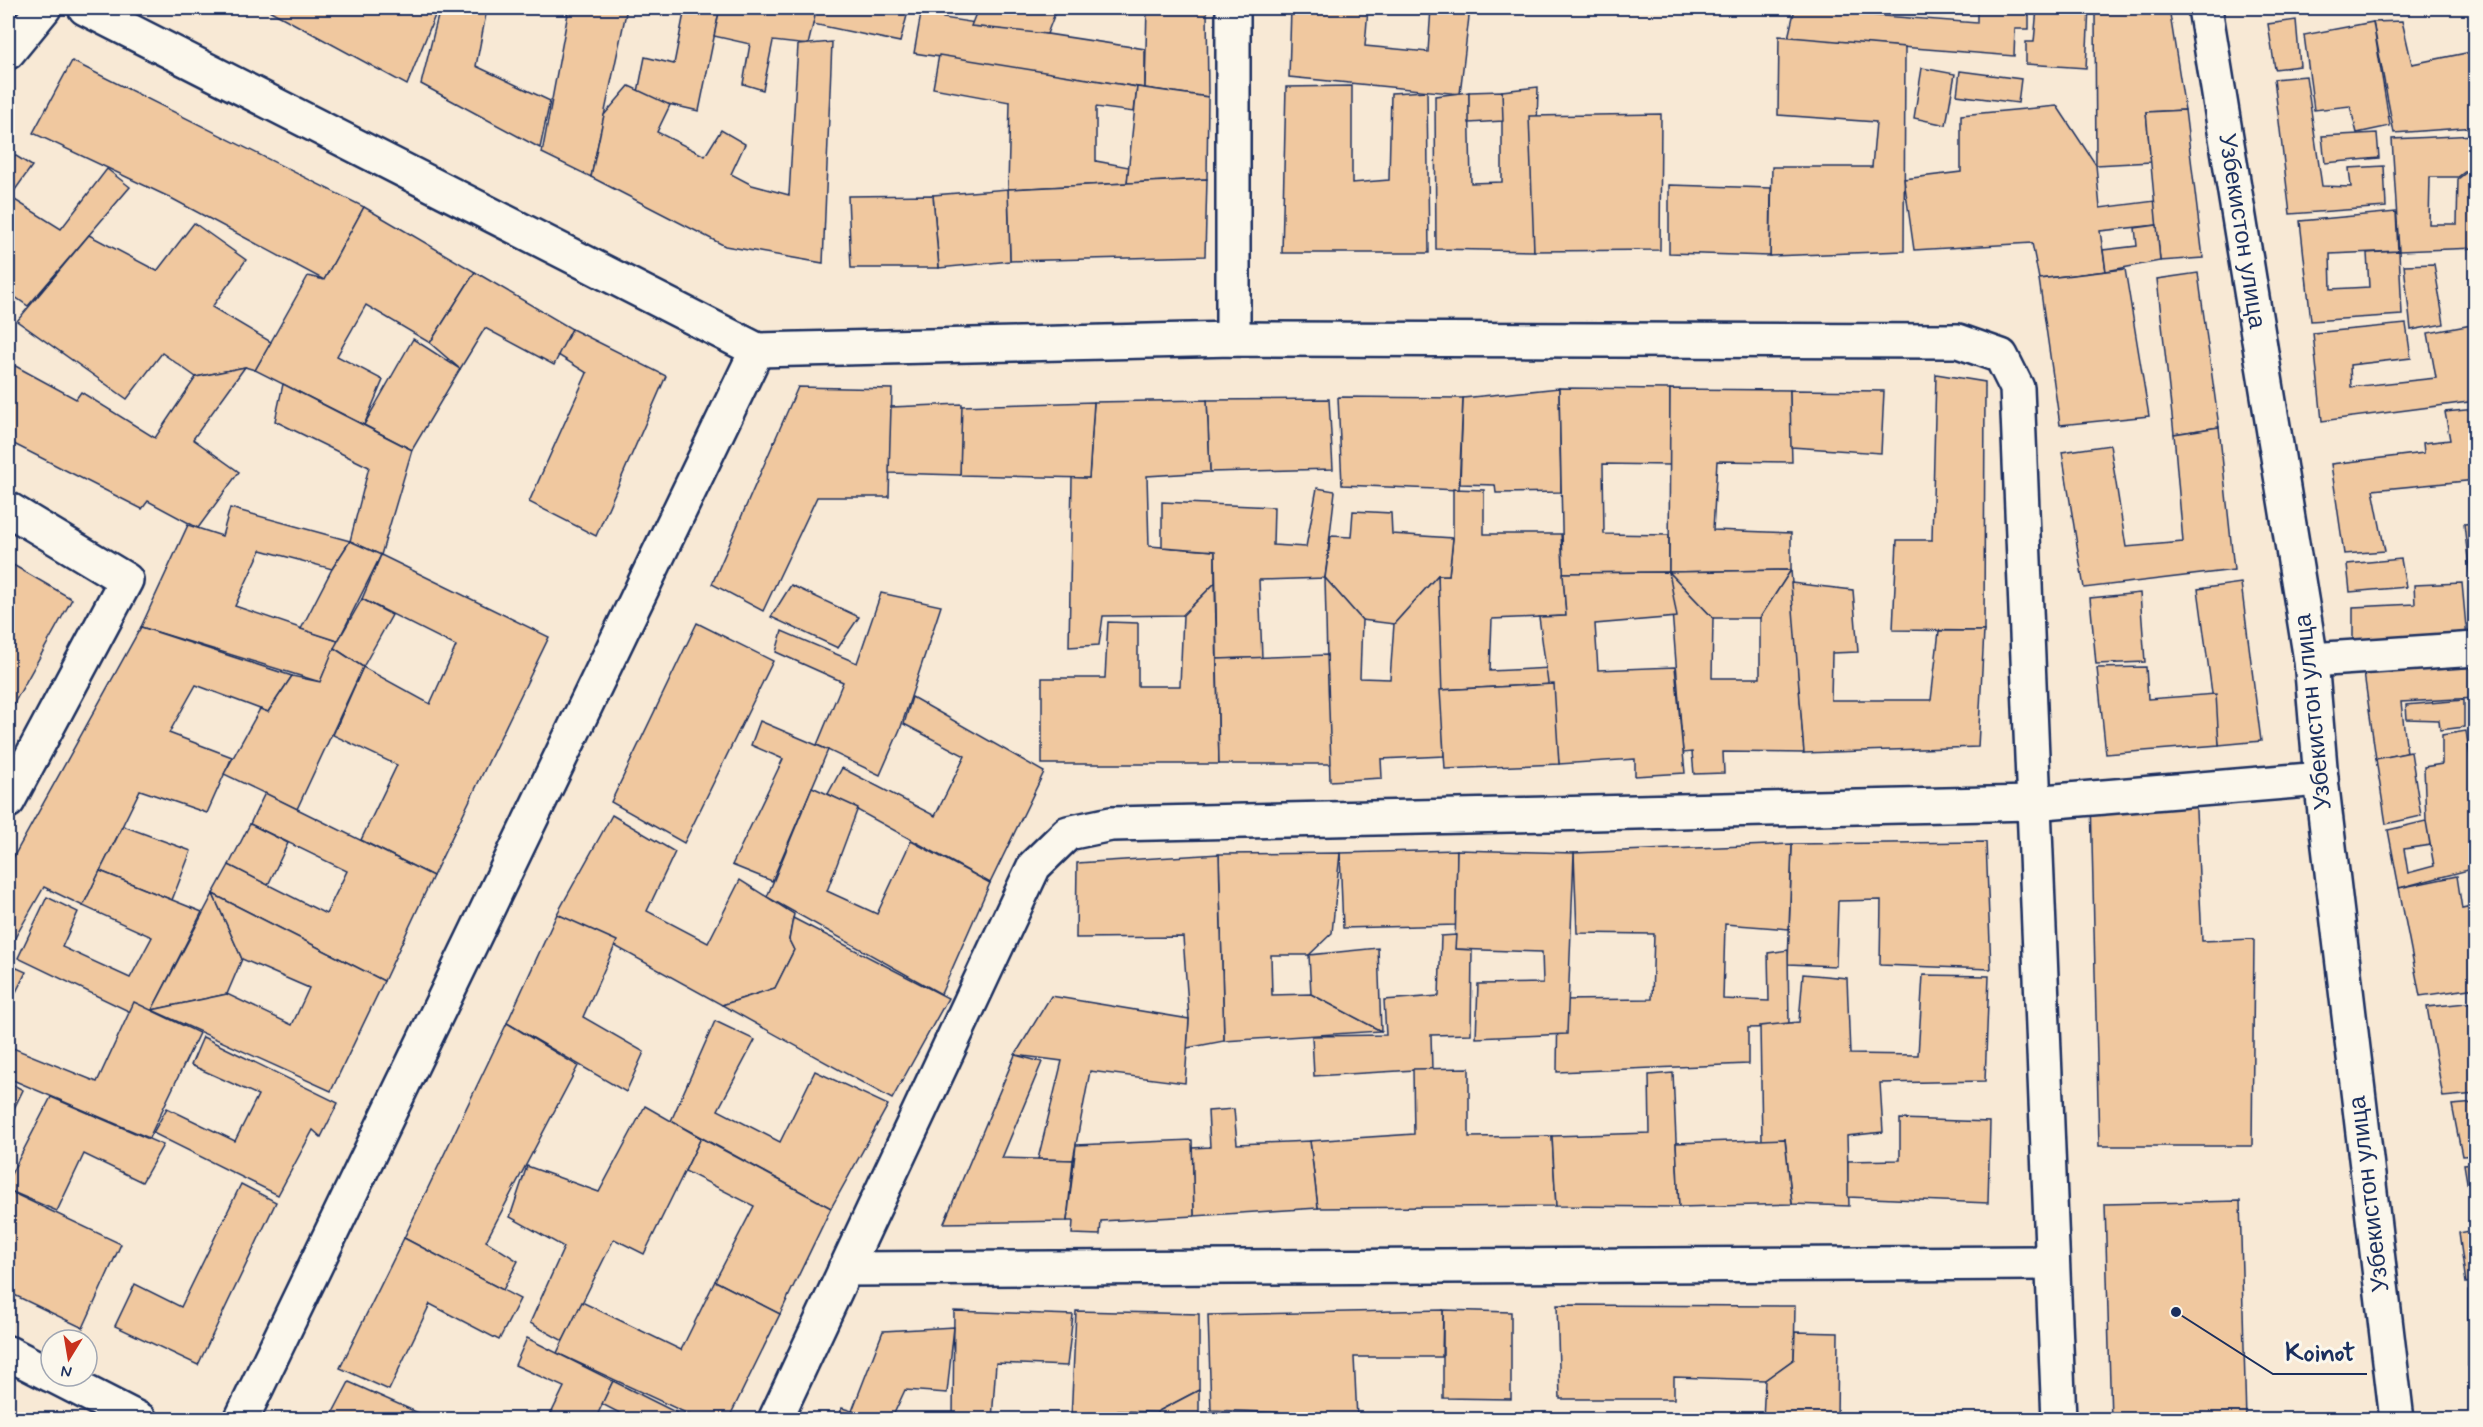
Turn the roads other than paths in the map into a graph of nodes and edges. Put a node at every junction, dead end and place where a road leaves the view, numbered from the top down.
1 (44, 8) edge
2 (85, 8) edge
3 (1233, 8) edge
4 (2205, 8) edge
5 (8, 52) edge
6 (1233, 339) junction
7 (757, 350) junction
8 (8, 509) edge
9 (2475, 649) edge
10 (2311, 660) junction
11 (2321, 779) junction
12 (8, 801) edge
13 (2032, 803) junction
14 (2052, 1263) junction
15 (845, 1269) junction
16 (8, 1353) edge
17 (39, 1368) edge
18 (78, 1388) edge
19 (140, 1419) edge
20 (241, 1419) edge
21 (775, 1419) edge
22 (2059, 1419) edge
23 (2397, 1419) edge

1 - 5 street
2 - 7 street
3 - 6 street
4 - 10 street, Узбекистон улица
6 - 7 street
6 - 13 street
7 - 20 street
8 - 12 street
9 - 10 street
10 - 11 street, Узбекистон улица
11 - 13 street
11 - 23 street, Узбекистон улица
13 - 14 street
13 - 15 street
14 - 15 street
14 - 22 street
15 - 21 street
16 - 17 street
18 - 19 street

